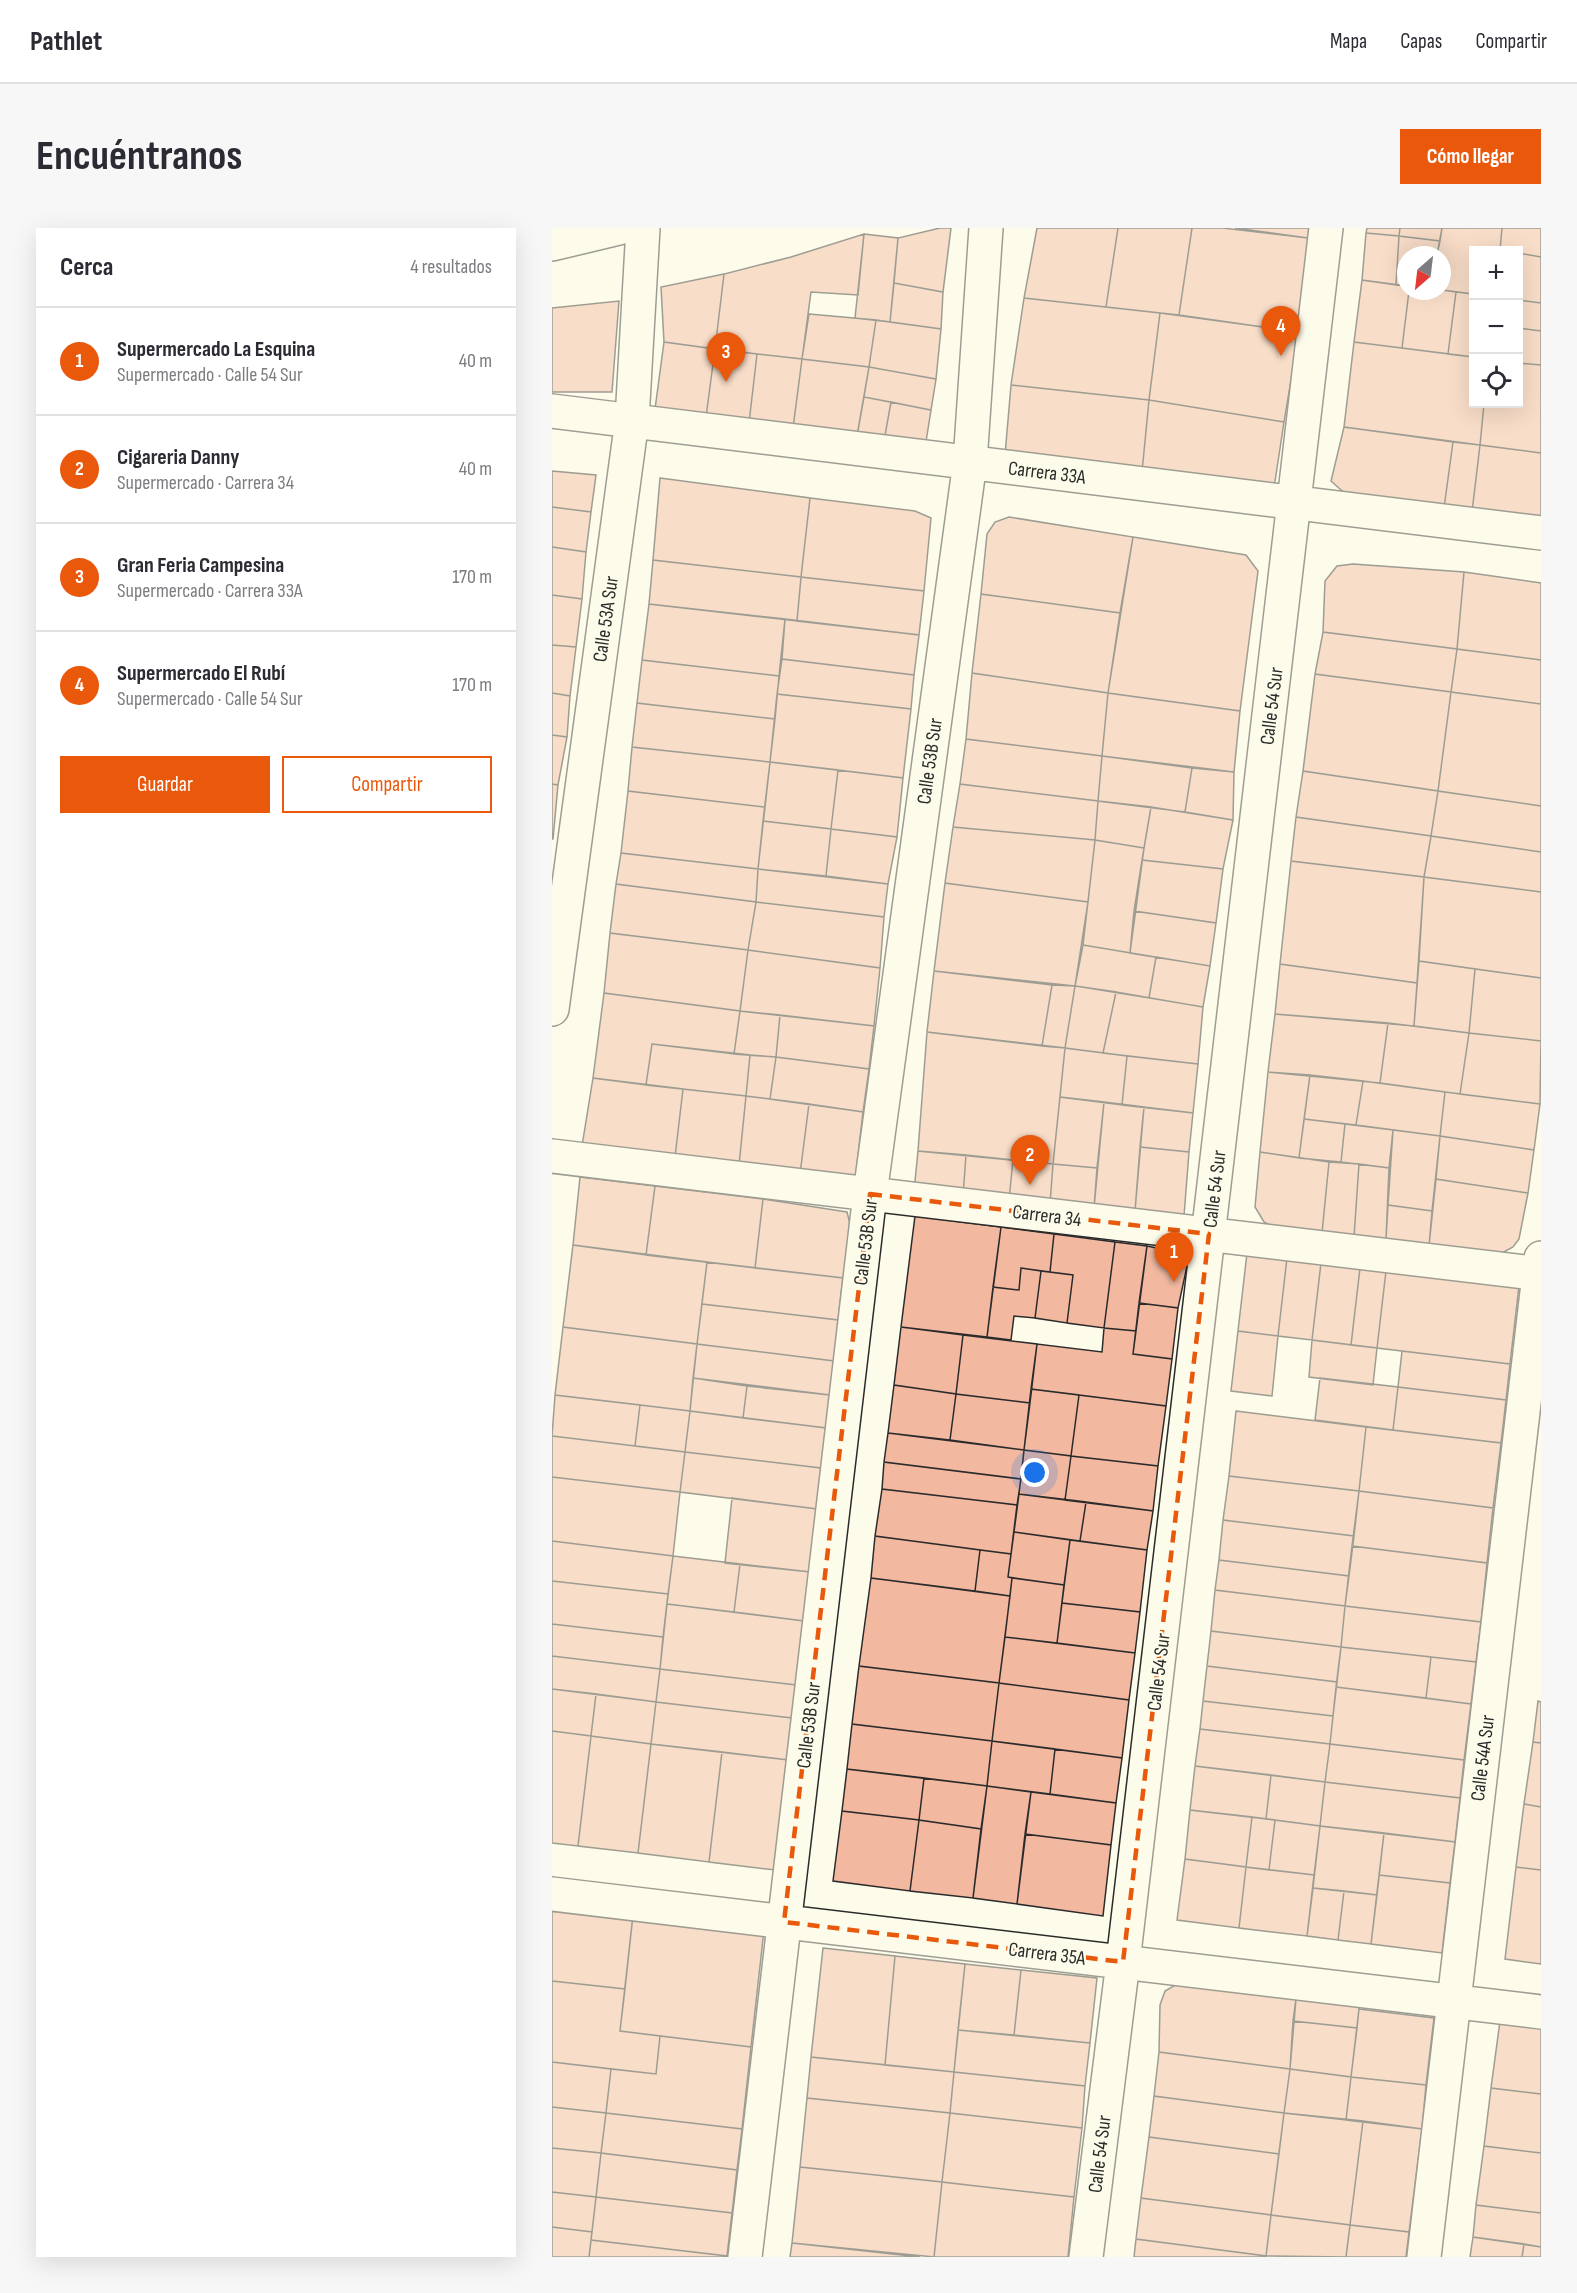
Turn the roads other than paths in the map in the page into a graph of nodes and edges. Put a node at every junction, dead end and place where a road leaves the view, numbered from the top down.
1 (620, 228) edge
2 (642, 228) edge
3 (986, 228) edge
4 (1326, 228) edge
5 (552, 244) edge
6 (552, 411) edge
7 (632, 420) junction
8 (970, 462) junction
9 (1294, 503) junction
10 (1541, 533) edge
11 (552, 1009) edge
12 (552, 1156) edge
13 (870, 1194) junction
14 (1209, 1234) junction
15 (1540, 1268) edge
16 (552, 1894) edge
17 (784, 1922) junction
18 (1123, 1962) junction
19 (1454, 2001) junction
20 (1541, 2012) edge
21 (745, 2257) edge
22 (1086, 2257) edge
23 (1424, 2257) edge

1 - 5 street
2 - 7 street, Calle 53A Sur
3 - 8 street, Calle 53B Sur
4 - 9 street, Calle 54 Sur
6 - 7 street, Carrera 33A
7 - 8 street, Carrera 33A
7 - 11 street, Calle 53A Sur
8 - 9 street, Carrera 33A
8 - 13 street, Calle 53B Sur
9 - 10 street, Carrera 33A
9 - 14 street, Calle 54 Sur
12 - 13 street, Carrera 34
13 - 14 street, Carrera 34
13 - 17 street, Calle 53B Sur
14 - 15 street, Carrera 34
14 - 18 street, Calle 54 Sur
15 - 19 street, Calle 54A Sur
16 - 17 street, Carrera 35A
17 - 18 street, Carrera 35A
17 - 21 street, Calle 53B Sur
18 - 19 street, Carrera 35A
18 - 22 street, Calle 54 Sur
19 - 20 street, Carrera 35A
19 - 23 street, Calle 54A Sur

